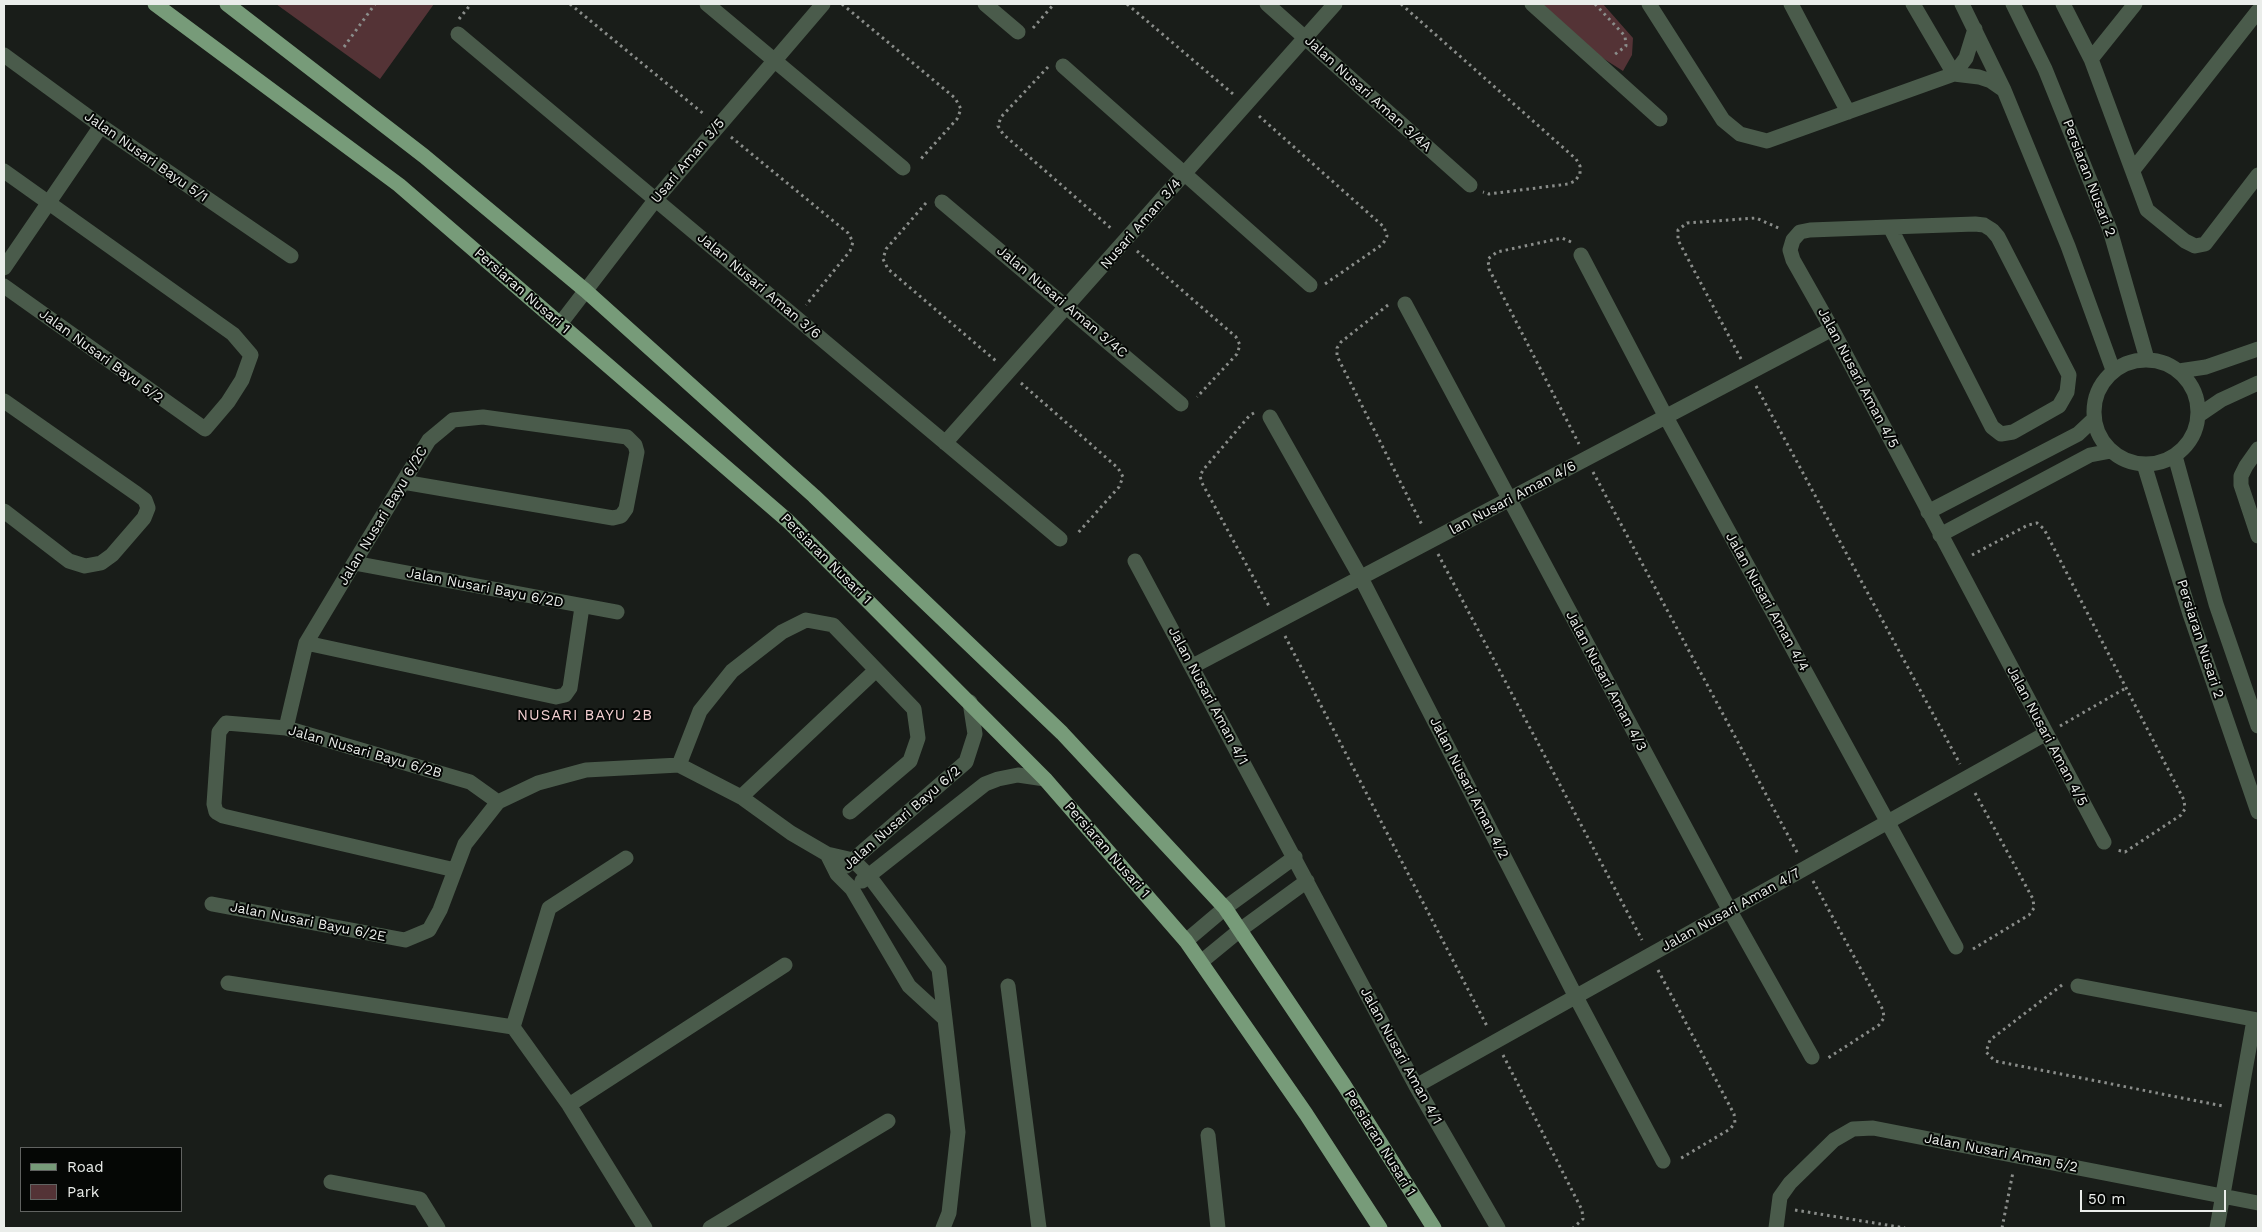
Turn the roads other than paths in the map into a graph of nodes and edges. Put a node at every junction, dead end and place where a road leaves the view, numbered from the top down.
1 (155, 4) edge
2 (227, 4) edge
3 (707, 4) edge
4 (823, 4) edge
5 (985, 4) edge
6 (1267, 4) edge
7 (1335, 4) edge
8 (1532, 4) edge
9 (1649, 4) edge
10 (1791, 4) edge
11 (1913, 4) edge
12 (1962, 4) edge
13 (2012, 4) edge
14 (2063, 4) edge
15 (2135, 4) edge
16 (2258, 11) edge
17 (1975, 29) junction
18 (1018, 32) road end
19 (458, 34) dead end
20 (1307, 38) junction
21 (4, 55) edge
22 (2091, 59) junction
23 (774, 60) junction
24 (1063, 66) road end
25 (1954, 74) junction
26 (2004, 90) junction
27 (1848, 112) junction
28 (1660, 119) dead end
29 (101, 126) junction
30 (902, 168) road end
31 (2133, 170) junction
32 (4, 171) edge
33 (1185, 174) junction
34 (2258, 175) edge
35 (1470, 185) road end
36 (656, 199) junction
37 (49, 202) junction
38 (942, 202) road end
39 (1890, 227) junction
40 (1581, 255) road end
41 (291, 256) dead end
42 (4, 268) edge
43 (1310, 285) road end
44 (4, 286) edge
45 (586, 291) junction
46 (1404, 304) road end
47 (1068, 307) junction
48 (560, 324) junction
49 (1832, 329) junction
50 (2258, 349) edge
51 (2147, 359) junction
52 (2113, 370) junction
53 (2179, 371) junction
54 (2258, 383) edge
55 (4, 401) edge
56 (1181, 404) road end
57 (2199, 415) junction
58 (1666, 417) junction
59 (1270, 418) road end
60 (2094, 419) junction
61 (945, 443) junction
62 (2258, 449) edge
63 (2111, 451) junction
64 (2175, 456) junction
65 (2144, 464) junction
66 (403, 482) junction
67 (1509, 500) junction
68 (4, 511) edge
69 (1928, 512) junction
70 (1940, 535) junction
71 (2258, 536) edge
72 (1060, 539) road end
73 (1135, 561) dead end
74 (354, 563) junction
75 (1361, 578) junction
76 (582, 607) junction
77 (617, 612) dead end
78 (306, 643) junction
79 (1193, 666) junction
80 (876, 670) junction
81 (970, 702) junction
82 (2258, 726) edge
83 (286, 728) junction
84 (2046, 734) junction
85 (679, 765) junction
86 (1045, 779) junction
87 (741, 797) junction
88 (498, 802) junction
89 (850, 812) dead end
90 (2258, 812) edge
91 (1888, 823) junction
92 (2104, 842) road end
93 (827, 854) junction
94 (626, 858) dead end
95 (1295, 858) junction
96 (853, 860) junction
97 (455, 870) junction
98 (837, 874) junction
99 (869, 876) junction
100 (1307, 881) junction
101 (852, 889) junction
102 (212, 904) dead end
103 (1225, 908) junction
104 (1730, 911) junction
105 (1240, 930) junction
106 (1186, 941) junction
107 (1956, 947) road end
108 (1201, 962) junction
109 (784, 965) dead end
110 (228, 984) dead end
111 (1008, 986) dead end
112 (2078, 986) road end
113 (1576, 997) junction
114 (945, 1019) junction
115 (2256, 1020) edge
116 (512, 1027) junction
117 (1812, 1057) road end
118 (1416, 1086) junction
119 (569, 1106) junction
120 (888, 1120) dead end
121 (1208, 1135) dead end
122 (1663, 1161) road end
123 (331, 1182) dead end
124 (2222, 1196) junction
125 (2258, 1203) edge
126 (438, 1228) edge
127 (644, 1228) edge
128 (710, 1228) edge
129 (943, 1228) edge
130 (1039, 1228) edge
131 (1218, 1228) edge
132 (1380, 1228) edge
133 (1434, 1228) edge
134 (1498, 1228) edge
135 (1776, 1228) edge
136 (2216, 1228) edge

1 - 48 main road, Persiaran Nusari 1
2 - 45 main road, Persiaran Nusari 1
3 - 23 street
4 - 23 street, Usari Aman 3/5
5 - 18 street
6 - 20 street, Jalan Nusari Aman 3/4A
7 - 20 street, Nusari Aman 3/4
8 - 28 street
9 - 27 street
10 - 27 street
11 - 25 street
12 - 17 street
13 - 51 street, Persiaran Nusari 2
14 - 22 street
15 - 22 street
16 - 31 street
17 - 25 street
17 - 26 street
19 - 36 street, Jalan Nusari Aman 3/6
20 - 33 street, Nusari Aman 3/4
20 - 35 street, Jalan Nusari Aman 3/4A
21 - 29 street, Jalan Nusari Bayu 5/1
22 - 31 street
23 - 30 street
23 - 36 street, Usari Aman 3/5
24 - 33 street
25 - 26 street
25 - 27 street
26 - 52 street
29 - 37 street
29 - 41 street, Jalan Nusari Bayu 5/1
31 - 34 street
32 - 37 street
33 - 43 street
33 - 47 street, Nusari Aman 3/4
36 - 45 street, Usari Aman 3/5
36 - 61 street, Jalan Nusari Aman 3/6
37 - 42 street
37 - 44 street, Jalan Nusari Bayu 5/2
38 - 47 street, Jalan Nusari Aman 3/4C
39 - 39 street
39 - 49 street, Jalan Nusari Aman 4/5
40 - 58 street, Jalan Nusari Aman 4/4
45 - 48 street, Usari Aman 3/5
45 - 103 main road, Persiaran Nusari 1
46 - 67 street, Jalan Nusari Aman 4/3
47 - 56 street, Jalan Nusari Aman 3/4C
47 - 61 street, Nusari Aman 3/4
48 - 81 main road, Persiaran Nusari 1
49 - 58 street, lan Nusari Aman 4/6
49 - 69 street, Jalan Nusari Aman 4/5
50 - 53 street
51 - 52 street
51 - 53 street
52 - 60 street
53 - 57 street
54 - 57 street
55 - 68 street
57 - 64 street
58 - 67 street, lan Nusari Aman 4/6
58 - 91 street, Jalan Nusari Aman 4/4
59 - 75 street, Jalan Nusari Aman 4/2
60 - 63 street
60 - 69 street
61 - 72 street, Jalan Nusari Aman 3/6
62 - 71 street
63 - 65 street
63 - 70 street
64 - 65 street
64 - 82 street, Persiaran Nusari 2
65 - 90 street, Persiaran Nusari 2
66 - 66 street, Jalan Nusari Bayu 6/2C
66 - 74 street, Jalan Nusari Bayu 6/2C
67 - 75 street, lan Nusari Aman 4/6
67 - 104 street, Jalan Nusari Aman 4/3
69 - 70 street, Jalan Nusari Aman 4/5
70 - 84 street, Jalan Nusari Aman 4/5
73 - 79 street, Jalan Nusari Aman 4/1
74 - 76 street, Jalan Nusari Bayu 6/2D
74 - 78 street, Jalan Nusari Bayu 6/2C
75 - 79 street, lan Nusari Aman 4/6
75 - 113 street, Jalan Nusari Aman 4/2
76 - 77 street, Jalan Nusari Bayu 6/2D
76 - 78 street
78 - 83 street, Jalan Nusari Bayu 6/2C
79 - 95 street, Jalan Nusari Aman 4/1
80 - 85 street
80 - 87 street
80 - 89 street
81 - 86 main road, Persiaran Nusari 1
81 - 96 street, Jalan Nusari Bayu 6/2
83 - 88 street, Jalan Nusari Bayu 6/2B
83 - 97 street, Jalan Nusari Bayu 6/2B
84 - 91 street, Jalan Nusari Aman 4/7
84 - 92 street, Jalan Nusari Aman 4/5
85 - 87 street, Jalan Nusari Bayu 6/2
85 - 88 street
86 - 99 street, Jalan Nusari Bayu 6/2
86 - 106 main road, Persiaran Nusari 1
87 - 93 street, Jalan Nusari Bayu 6/2
88 - 97 street
91 - 104 street, Jalan Nusari Aman 4/7
91 - 107 street, Jalan Nusari Aman 4/4
93 - 96 street, Jalan Nusari Bayu 6/2
93 - 98 street
94 - 116 street
95 - 100 street, Jalan Nusari Aman 4/1
95 - 103 street
96 - 98 street, Jalan Nusari Bayu 6/2
96 - 99 street
97 - 102 street, Jalan Nusari Bayu 6/2E
98 - 101 street
99 - 101 street, Jalan Nusari Bayu 6/2
99 - 114 street
100 - 105 street
100 - 118 street, Jalan Nusari Aman 4/1
101 - 114 street
103 - 105 main road, Persiaran Nusari 1
103 - 106 street
104 - 113 street, Jalan Nusari Aman 4/7
104 - 117 street, Jalan Nusari Aman 4/3
105 - 108 street
105 - 133 main road, Persiaran Nusari 1
106 - 108 main road, Persiaran Nusari 1
108 - 132 main road, Persiaran Nusari 1
109 - 119 street
110 - 116 street
111 - 130 street
112 - 115 street
113 - 118 street, Jalan Nusari Aman 4/7
113 - 122 street, Jalan Nusari Aman 4/2
114 - 129 street
115 - 124 street
116 - 119 street
118 - 134 street, Jalan Nusari Aman 4/1
119 - 127 street
120 - 128 street
121 - 131 street
123 - 126 street
124 - 125 street, Jalan Nusari Aman 5/2
124 - 135 street, Jalan Nusari Aman 5/2
124 - 136 street

